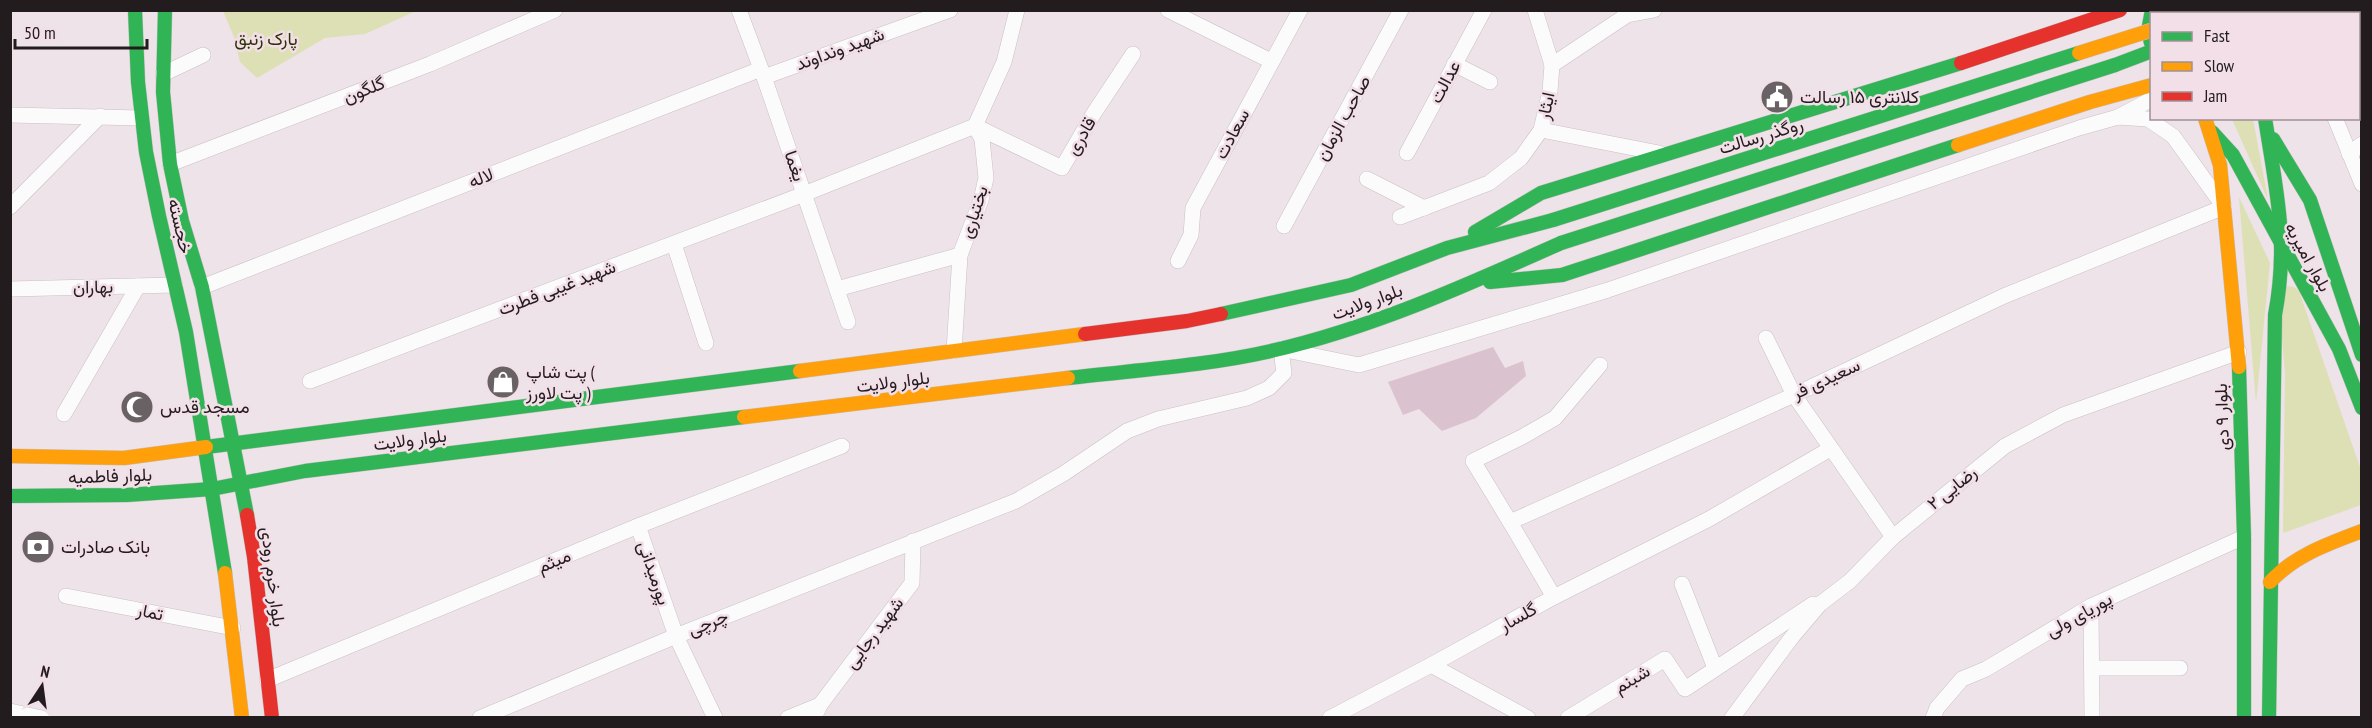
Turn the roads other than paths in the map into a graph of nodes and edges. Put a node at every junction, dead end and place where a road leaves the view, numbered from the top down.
1 (135, 10) edge
2 (165, 10) edge
3 (555, 10) edge
4 (739, 10) edge
5 (950, 10) edge
6 (1017, 10) edge
7 (1168, 10) edge
8 (1300, 10) edge
9 (1401, 10) edge
10 (1484, 10) edge
11 (1535, 10) edge
12 (1654, 10) edge
13 (2120, 10) edge
14 (1619, 13) edge
15 (2150, 20) edge
16 (2150, 30) edge
17 (2065, 31) junction
18 (2150, 44) edge
19 (2150, 50) edge
20 (1133, 54) dead end
21 (203, 55) dead end
22 (1271, 61) junction
23 (1454, 64) junction
24 (1552, 65) junction
25 (763, 73) junction
26 (163, 74) junction
27 (1490, 82) dead end
28 (2150, 85) edge
29 (2150, 100) edge
30 (2090, 102) junction
31 (10, 116) edge
32 (100, 116) junction
33 (2118, 117) junction
34 (141, 118) junction
35 (2336, 120) edge
36 (2266, 123) edge
37 (2207, 124) edge
38 (975, 126) junction
39 (1541, 130) junction
40 (2361, 144) edge
41 (1407, 153) dead end
42 (2349, 154) junction
43 (1665, 155) junction
44 (170, 164) junction
45 (1366, 179) dead end
46 (2361, 184) edge
47 (804, 194) junction
48 (10, 207) edge
49 (2224, 207) junction
50 (1424, 208) junction
51 (1400, 217) dead end
52 (1553, 220) joint
53 (1284, 226) dead end
54 (674, 244) junction
55 (1447, 248) junction
56 (2283, 249) junction
57 (960, 255) junction
58 (1178, 261) dead end
59 (175, 285) junction
60 (138, 286) junction
61 (201, 286) junction
62 (1463, 287) junction
63 (10, 289) edge
64 (837, 289) junction
65 (848, 322) dead end
66 (1766, 338) dead end
67 (706, 344) dead end
68 (1281, 349) junction
69 (954, 351) junction
70 (2239, 352) junction
71 (2361, 355) edge
72 (1600, 365) dead end
73 (310, 381) dead end
74 (1794, 395) junction
75 (2361, 408) edge
76 (64, 414) dead end
77 (233, 443) junction
78 (206, 447) junction
79 (842, 447) dead end
80 (1830, 450) junction
81 (17, 460) edge
82 (242, 484) junction
83 (212, 489) junction
84 (18, 493) edge
85 (1510, 522) junction
86 (638, 526) junction
87 (2361, 531) edge
88 (1893, 537) junction
89 (2244, 537) junction
90 (913, 541) junction
91 (1850, 581) junction
92 (2270, 582) junction
93 (1682, 584) dead end
94 (66, 596) dead end
95 (1554, 597) junction
96 (2091, 606) junction
97 (233, 628) junction
98 (675, 636) junction
99 (1431, 665) junction
100 (1715, 668) junction
101 (2092, 668) junction
102 (2180, 668) dead end
103 (267, 680) junction
104 (10, 711) edge
105 (817, 711) edge
106 (42, 717) edge
107 (242, 717) edge
108 (272, 717) edge
109 (480, 717) edge
110 (715, 717) edge
111 (788, 717) edge
112 (1330, 717) edge
113 (1528, 717) edge
114 (1568, 717) edge
115 (1732, 717) edge
116 (1934, 717) edge
117 (2092, 717) edge
118 (2244, 717) edge
119 (2269, 717) edge

1 - 34 main road, خجسته
2 - 26 main road, خجسته
3 - 44 street, گلگون
4 - 25 street, یغما
5 - 25 street, شهید ونداوند
6 - 38 street
7 - 22 street
8 - 22 street, سعادت
9 - 53 street, صاحب الزمان
10 - 23 street, عدالت
11 - 24 street
12 - 14 street
13 - 17 main road
14 - 24 street
15 - 18 main road
16 - 52 main road, روگذر رسالت, bridge
17 - 30 main road
17 - 43 main road
19 - 62 main road, بلوار ولایت, bridge
20 - 38 street, قادری
21 - 26 street
22 - 58 street, سعادت
23 - 27 street
23 - 41 street, عدالت
24 - 39 street, ایثار
25 - 47 street, یغما
25 - 61 street, لاله
26 - 44 main road, خجسته
28 - 30 main road
29 - 33 street
30 - 62 main road
31 - 32 street
32 - 34 street
32 - 48 street
33 - 49 street
33 - 68 street
34 - 59 main road, خجسته
35 - 42 street
36 - 56 main road
36 - 71 main road, بلوار امیریه
37 - 49 main road, بلوار ۹ دی
37 - 56 main road, بلوار امیریه
38 - 47 street, شهید غیبی فطرت
38 - 57 street, بختیاری
39 - 43 street
39 - 50 street, ایثار
40 - 42 street
42 - 46 street
43 - 55 main road
44 - 61 main road, خجسته
45 - 50 street
47 - 54 street, شهید غیبی فطرت
47 - 64 street, یغما
49 - 70 main road, بلوار ۹ دی
49 - 74 street, سعیدی فر
50 - 51 street, ایثار
52 - 55 main road, بلوار ولایت
54 - 67 street
54 - 73 street, شهید غیبی فطرت
55 - 69 main road, بلوار ولایت
56 - 75 main road, بلوار امیریه
56 - 92 main road
57 - 64 street
57 - 69 street, بختیاری
59 - 60 street, بهاران
59 - 78 main road, خجسته
60 - 63 street, بهاران
60 - 76 street
61 - 77 main road, خجسته
62 - 68 main road, بلوار ولایت
64 - 65 street, یغما
66 - 74 street
68 - 82 main road, بلوار ولایت
68 - 90 street, چرچی
69 - 77 main road, بلوار ولایت
70 - 88 street, رضایی ۲
70 - 89 main road, بلوار ۹ دی
72 - 85 street
74 - 80 street
74 - 85 street, سعیدی فر
77 - 78 main road, بلوار ولایت
77 - 82 main road, بلوار خرم رودی
78 - 81 main road, بلوار فاطمیه
78 - 83 main road
79 - 86 street, میثم
80 - 88 street
80 - 95 street, گلسار
82 - 83 main road, بلوار ولایت
82 - 103 main road, بلوار خرم رودی
83 - 84 main road, بلوار فاطمیه
83 - 97 main road
85 - 95 street
86 - 98 street, پورمیدانی
86 - 103 street, میثم
87 - 92 main road
88 - 91 street, رضایی ۲
89 - 96 street, پوریای ولی
89 - 118 main road, بلوار ۹ دی
90 - 98 street, چرچی
90 - 105 street, شهید رجایی
91 - 100 street, شبنم
91 - 115 street, رضایی ۲
92 - 119 main road
93 - 100 street
94 - 97 street, تمار
95 - 99 street, گلسار
96 - 101 street
96 - 116 street, پوریای ولی
97 - 107 main road
98 - 109 street, چرچی
98 - 110 street, پورمیدانی
99 - 112 street, گلسار
99 - 113 street
100 - 114 street, شبنم
101 - 102 street
101 - 117 street
103 - 108 main road, بلوار خرم رودی
104 - 106 street
105 - 111 street

